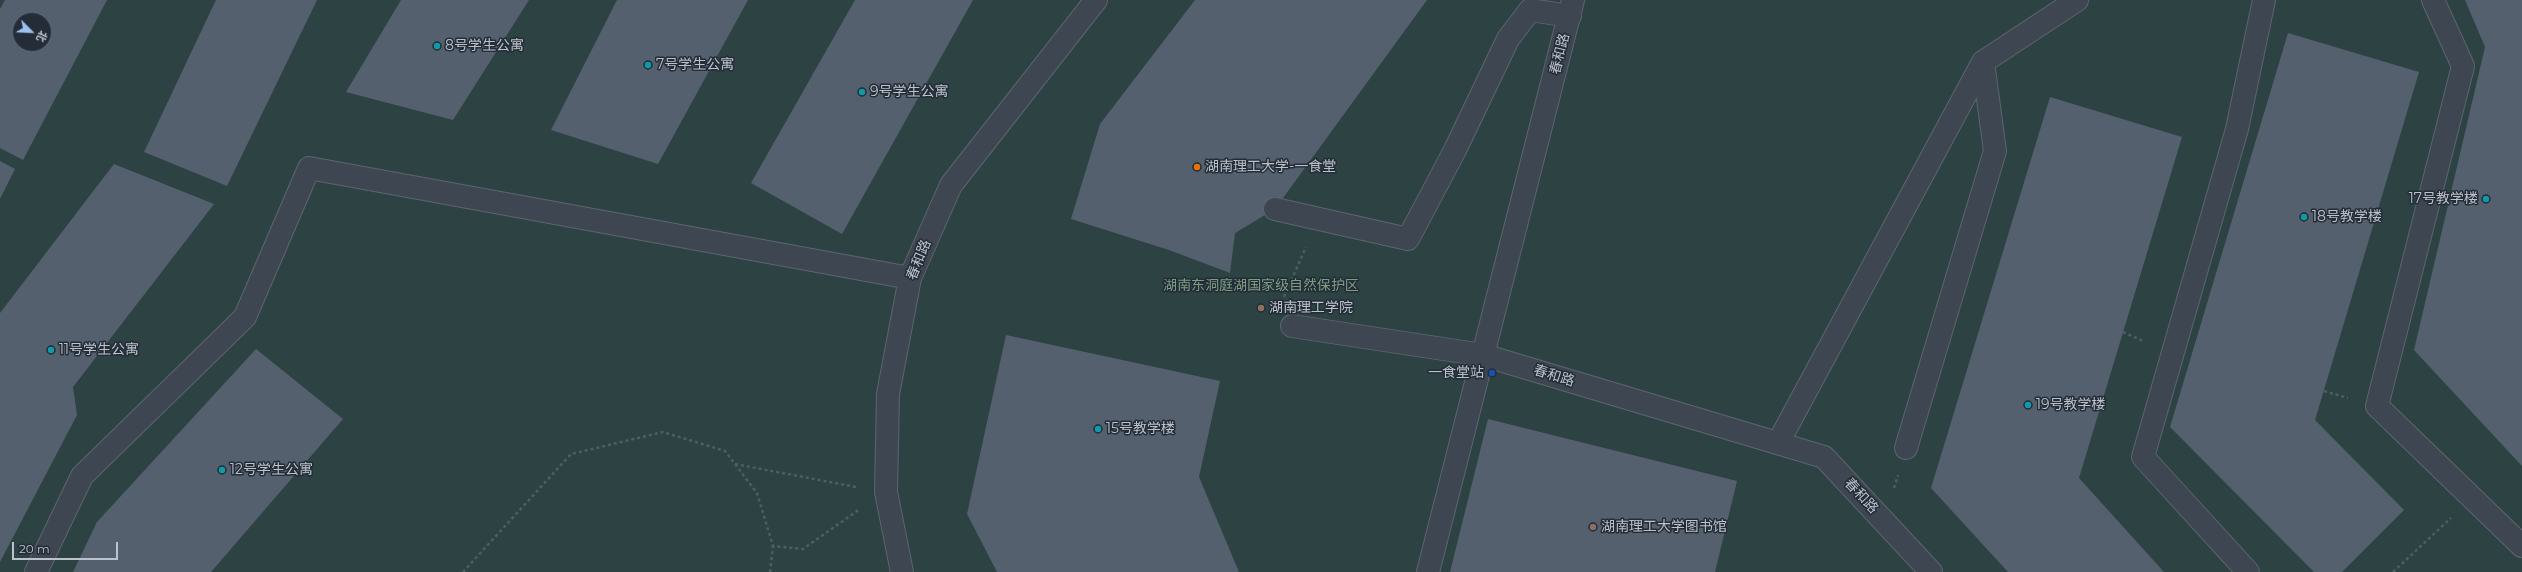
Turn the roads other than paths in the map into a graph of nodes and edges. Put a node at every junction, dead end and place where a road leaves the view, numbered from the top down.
1 (1096, 0) edge
2 (2077, 0) edge
3 (2264, 0) edge
4 (2433, 0) edge
5 (1571, 8) edge
6 (1983, 62) junction
7 (1276, 210) dead end
8 (910, 278) junction
9 (1292, 326) dead end
10 (1483, 355) junction
11 (1778, 443) junction
12 (1906, 448) road end
13 (2522, 546) edge
14 (36, 572) edge
15 (902, 572) edge
16 (1428, 572) edge
17 (1931, 572) edge
18 (2248, 572) edge

1 - 8 lane, 春和路
2 - 6 lane
3 - 18 lane
4 - 13 lane
5 - 7 lane
5 - 10 lane, 春和路
6 - 11 lane
6 - 12 lane
8 - 14 lane
8 - 15 lane, 春和路
9 - 10 lane
10 - 11 lane, 春和路
10 - 16 lane
11 - 17 lane, 春和路

